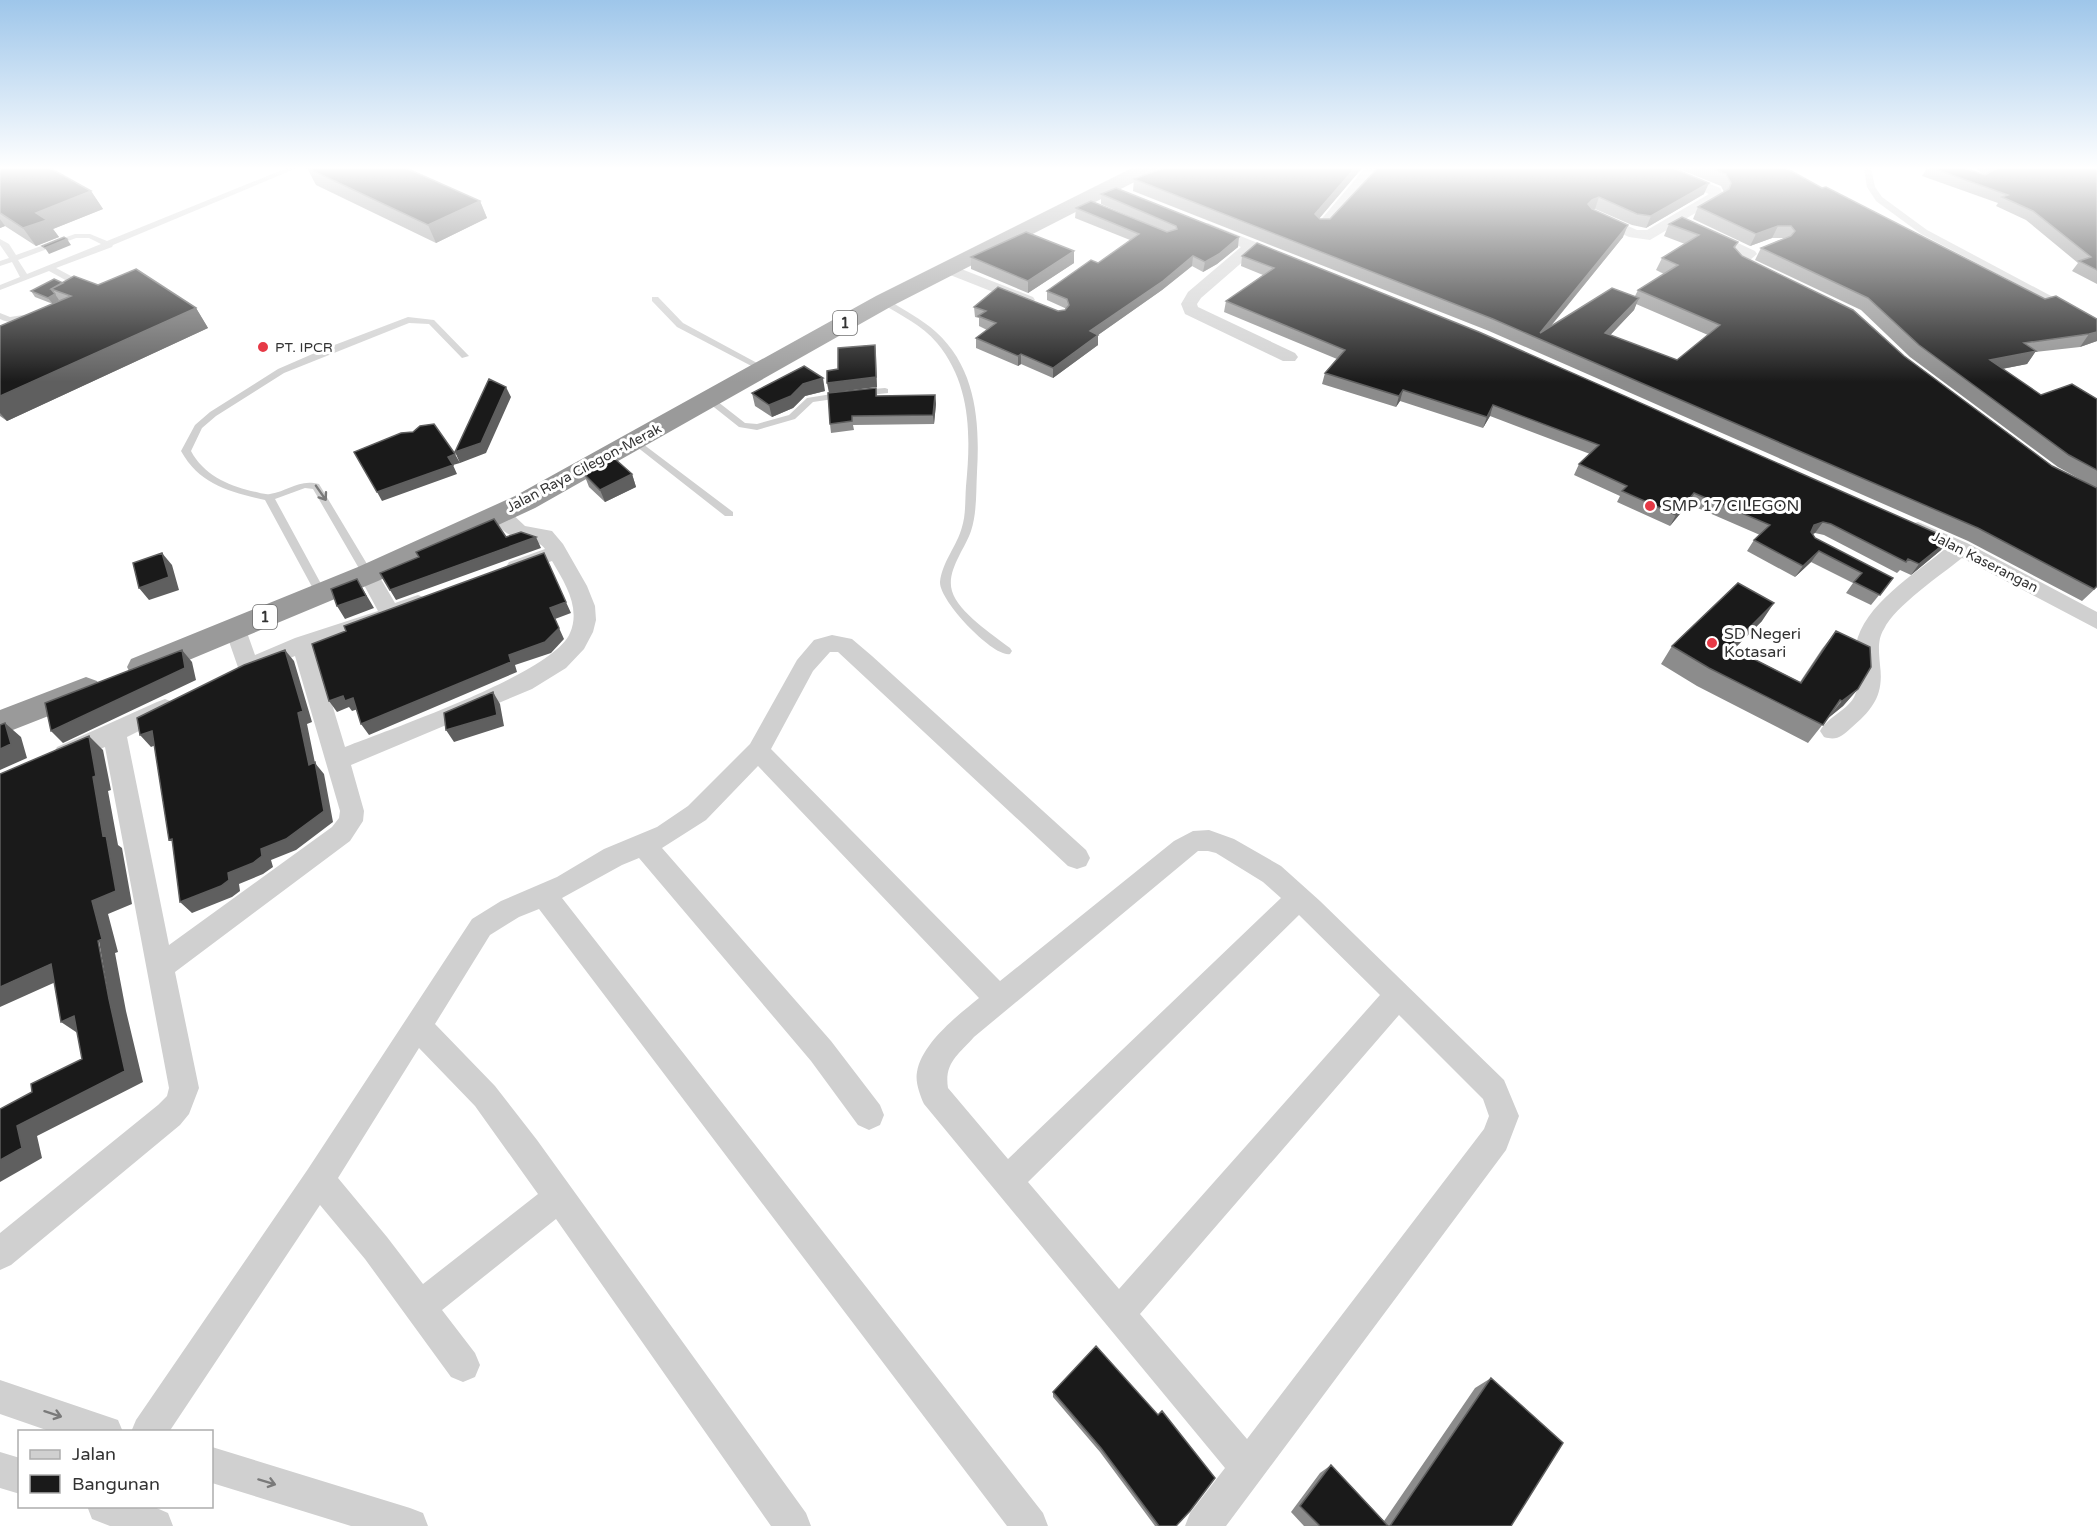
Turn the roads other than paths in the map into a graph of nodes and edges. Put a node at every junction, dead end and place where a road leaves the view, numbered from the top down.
1 (66, 239) edge
2 (97, 239) edge
3 (123, 239) edge
4 (1006, 239) edge
5 (1235, 239) edge
6 (1718, 239) edge
7 (1938, 239) edge
8 (0, 241) edge
9 (109, 245) junction
10 (1252, 246) junction
11 (1768, 247) edge
12 (1749, 254) junction
13 (13, 259) junction
14 (1296, 263) edge
15 (0, 264) edge
16 (50, 268) junction
17 (946, 268) junction
18 (25, 278) junction
19 (1774, 278) edge
20 (0, 288) edge
21 (77, 297) edge
22 (655, 300) dead end
23 (884, 301) junction
24 (1038, 301) edge
25 (2071, 308) edge
26 (39, 314) edge
27 (0, 316) edge
28 (465, 356) dead end
29 (1289, 357) dead end
30 (764, 369) junction
31 (885, 391) dead end
32 (710, 400) junction
33 (635, 441) junction
34 (269, 498) junction
35 (525, 502) junction
36 (729, 514) dead end
37 (1905, 524) edge
38 (1960, 548) junction
39 (557, 552) junction
40 (501, 573) edge
41 (368, 574) junction
42 (1889, 580) edge
43 (1910, 591) junction
44 (321, 593) junction
45 (435, 597) edge
46 (390, 613) junction
47 (2097, 621) edge
48 (236, 630) junction
49 (303, 644) junction
50 (1006, 651) dead end
51 (186, 698) edge
52 (0, 723) edge
53 (1832, 731) edge
54 (114, 733) junction
55 (758, 751) junction
56 (338, 760) junction
57 (41, 765) edge
58 (644, 845) junction
59 (1077, 858) dead end
60 (544, 895) junction
61 (1299, 898) junction
62 (160, 968) junction
63 (991, 991) dead end
64 (1397, 996) junction
65 (417, 1026) junction
66 (869, 1115) dead end
67 (319, 1180) junction
68 (1007, 1181) junction
69 (559, 1197) junction
70 (0, 1254) edge
71 (420, 1307) junction
72 (1119, 1313) junction
73 (463, 1365) dead end
74 (0, 1397) edge
75 (103, 1430) edge
76 (149, 1430) edge
77 (213, 1465) edge
78 (1247, 1467) junction
79 (0, 1470) edge
80 (18, 1475) edge
81 (110, 1508) edge
82 (155, 1526) edge
83 (410, 1526) edge
84 (793, 1526) edge
85 (1030, 1526) edge
86 (1203, 1526) edge

1 - 13 lane
2 - 9 lane
3 - 9 lane
4 - 17 highway, Jalan Raya Cilegon-Merak / 1
5 - 10 street
6 - 12 street
7 - 25 lane
8 - 13 lane
9 - 16 lane
10 - 14 street
10 - 29 street
11 - 12 street
12 - 19 street
13 - 15 lane
13 - 18 lane
16 - 18 lane
16 - 21 lane
17 - 23 highway, Jalan Raya Cilegon-Merak / 1
17 - 24 street
18 - 20 lane
22 - 30 lane
23 - 30 highway, Jalan Raya Cilegon-Merak / 1
23 - 50 lane
26 - 27 lane
28 - 34 lane
30 - 32 highway, Jalan Raya Cilegon-Merak / 1
31 - 32 lane
32 - 33 highway, Jalan Raya Cilegon-Merak / 1
33 - 35 highway, Jalan Raya Cilegon-Merak / 1
33 - 36 lane
34 -> 41 lane
34 - 44 lane
35 - 39 street
35 - 41 highway, Jalan Raya Cilegon-Merak / 1
37 - 38 street, Jalan Kaserangan
38 - 43 street
38 - 47 street, Jalan Kaserangan
39 - 40 street
39 - 56 street
41 - 44 highway, Jalan Raya Cilegon-Merak / 1
41 - 46 street
42 - 43 street
43 - 53 street
44 - 48 highway, Jalan Raya Cilegon-Merak / 1
45 - 46 street
46 - 49 street
48 - 49 street
48 - 52 highway, Jalan Raya Cilegon-Merak / 1
49 - 56 street
51 - 54 street
54 - 57 street
54 - 62 street
55 - 58 street
55 - 59 street
55 - 63 street
56 - 62 street
58 - 60 street
58 - 66 street
60 - 65 street
60 - 85 street
61 - 64 street
61 - 68 street
61 - 68 street
62 - 70 street
64 - 72 street
64 - 78 street
65 - 67 street
65 - 69 street
67 - 71 street
67 - 76 street
68 - 72 street
69 - 71 street
69 - 84 street
71 - 73 street
72 - 78 street
74 -> 75 street
77 -> 83 street
78 - 86 street
79 - 80 street
81 - 82 street

